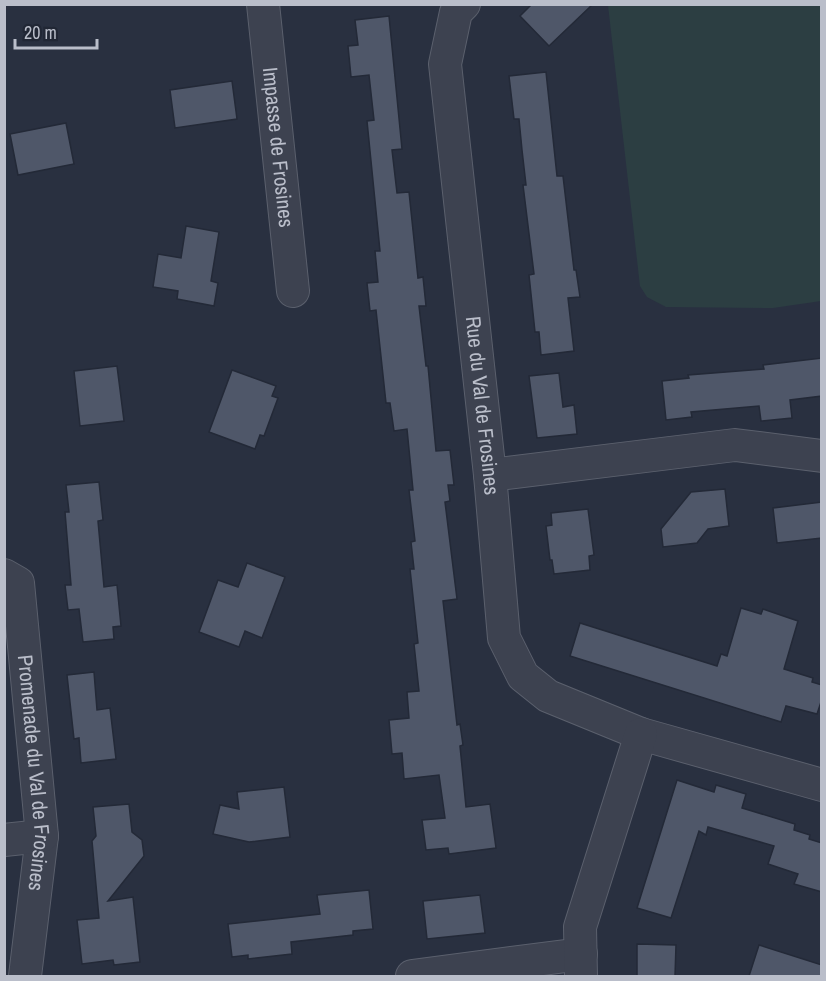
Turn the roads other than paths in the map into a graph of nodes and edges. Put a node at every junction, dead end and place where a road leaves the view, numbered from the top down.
1 (263, 4) edge
2 (464, 4) edge
3 (293, 291) dead end
4 (822, 456) edge
5 (490, 476) junction
6 (4, 576) edge
7 (641, 734) junction
8 (822, 785) edge
9 (42, 836) junction
10 (4, 840) edge
11 (581, 965) edge
12 (25, 976) edge
13 (412, 976) edge

1 - 3 street, Impasse de Frosines
2 - 5 street, Rue du Val de Frosines
4 - 5 street
5 - 7 street, Rue du Val de Frosines
6 - 9 street, Promenade du Val de Frosines
7 - 8 street, Rue du Val de Frosines
7 - 11 street
9 - 10 street
9 - 12 street, Promenade du Val de Frosines
11 - 13 street

